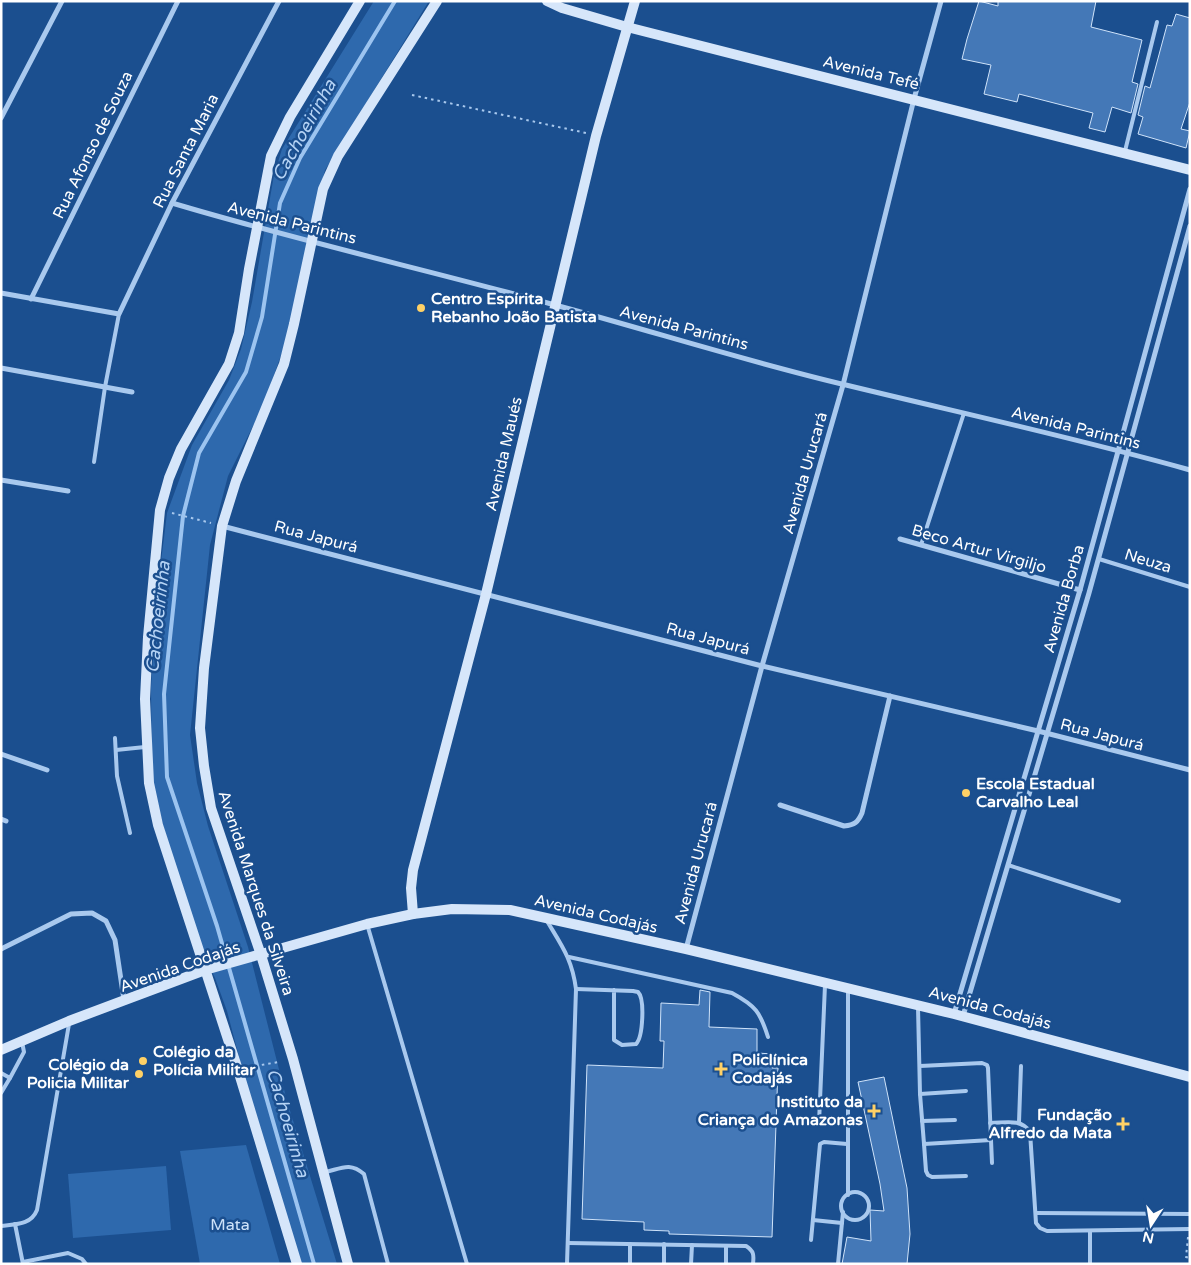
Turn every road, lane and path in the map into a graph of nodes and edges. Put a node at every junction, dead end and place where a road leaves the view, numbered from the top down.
1 (62, 1) edge
2 (178, 1) edge
3 (279, 1) edge
4 (360, 1) edge
5 (437, 1) edge
6 (547, 1) edge
7 (634, 1) edge
8 (941, 1) edge
9 (1157, 22) dead end
10 (628, 27) junction
11 (412, 94) dead end
12 (914, 99) junction
13 (1, 118) edge
14 (596, 136) junction
15 (1124, 153) junction
16 (1190, 170) edge
17 (1190, 189) edge
18 (172, 204) junction
19 (1190, 226) edge
20 (260, 230) junction
21 (308, 240) junction
22 (1, 293) edge
23 (31, 299) junction
24 (555, 305) junction
25 (120, 314) junction
26 (1, 368) edge
27 (843, 385) junction
28 (105, 387) junction
29 (132, 392) dead end
30 (964, 413) junction
31 (1119, 450) junction
32 (1128, 453) junction
33 (94, 462) dead end
34 (1190, 470) edge
35 (1, 480) edge
36 (68, 491) dead end
37 (171, 513) dead end
38 (209, 523) dead end
39 (222, 526) junction
40 (900, 540) dead end
41 (921, 545) junction
42 (1099, 559) junction
43 (1190, 588) edge
44 (1080, 590) junction
45 (486, 594) junction
46 (762, 666) junction
47 (890, 696) junction
48 (1038, 731) junction
49 (1047, 734) junction
50 (115, 738) dead end
51 (147, 747) junction
52 (116, 750) junction
53 (1, 754) edge
54 (47, 770) dead end
55 (1190, 770) edge
56 (780, 805) dead end
57 (130, 833) dead end
58 (1008, 866) junction
59 (1119, 901) dead end
60 (413, 914) junction
61 (545, 918) junction
62 (367, 924) junction
63 (1, 949) edge
64 (686, 949) junction
65 (261, 956) junction
66 (569, 957) junction
67 (210, 969) junction
68 (825, 983) junction
69 (848, 988) junction
70 (576, 989) junction
71 (614, 990) junction
72 (124, 1001) junction
73 (918, 1005) junction
74 (958, 1015) junction
75 (69, 1021) junction
76 (768, 1037) dead end
77 (22, 1041) junction
78 (1, 1050) edge
79 (278, 1062) dead end
80 (920, 1066) junction
81 (1020, 1066) dead end
82 (241, 1069) dead end
83 (1, 1073) edge
84 (1190, 1077) edge
85 (10, 1078) junction
86 (966, 1091) dead end
87 (1, 1093) edge
88 (920, 1094) junction
89 (922, 1120) junction
90 (954, 1120) dead end
91 (1019, 1122) junction
92 (819, 1123) dead end
93 (990, 1123) junction
94 (991, 1140) junction
95 (847, 1144) junction
96 (924, 1144) junction
97 (992, 1163) dead end
98 (324, 1173) junction
99 (966, 1176) dead end
100 (848, 1195) junction
101 (843, 1212) junction
102 (1036, 1213) junction
103 (1190, 1214) edge
104 (813, 1220) junction
105 (842, 1222) junction
106 (15, 1224) junction
107 (1, 1226) edge
108 (1190, 1229) edge
109 (1090, 1231) junction
110 (1190, 1234) edge
111 (811, 1240) dead end
112 (568, 1243) junction
113 (630, 1244) junction
114 (664, 1244) junction
115 (692, 1245) junction
116 (726, 1246) junction
117 (1188, 1258) edge
118 (23, 1263) edge
119 (86, 1264) edge
120 (297, 1264) edge
121 (348, 1264) edge
122 (388, 1264) edge
123 (467, 1264) edge
124 (567, 1264) edge
125 (630, 1264) edge
126 (664, 1264) edge
127 (691, 1264) edge
128 (726, 1264) edge
129 (754, 1264) edge
130 (838, 1264) edge
131 (1090, 1264) edge

1 - 13 street
2 - 23 street, Rua Afonso de Souza
3 - 18 street, Rua Santa Maria
4 - 20 street
5 - 21 street, Avenida Marques da Silveira
6 - 10 street, Avenida Tefé
7 - 10 street, Avenida Maués
8 - 12 street, Avenida Urucará
9 - 15 lane
10 - 12 street, Avenida Tefé
10 - 14 street, Avenida Maués
11 - 14 path
12 - 15 street, Avenida Tefé
12 - 27 street, Avenida Urucará
14 - 24 street, Avenida Maués
15 - 16 street, Avenida Tefé
17 - 31 street, Avenida Borba
18 - 20 street, Avenida Parintins
18 - 25 street, Rua Santa Maria
19 - 32 street, Avenida Borba
20 - 21 street, Avenida Parintins
20 - 51 street
21 - 24 street, Avenida Parintins
21 - 39 street, Avenida Marques da Silveira
22 - 23 street
23 - 25 street
24 - 27 street, Avenida Parintins
24 - 45 street, Avenida Maués
25 - 28 lane
26 - 28 street
27 - 30 street, Avenida Parintins
27 - 46 street, Avenida Urucará
28 - 29 street
28 - 33 lane
30 - 31 street, Avenida Parintins
30 - 41 lane
31 - 32 street, Avenida Parintins
31 - 44 street, Avenida Borba
32 - 34 street, Avenida Parintins
32 - 42 street, Avenida Borba
35 - 36 street
37 - 38 path
39 - 45 street, Rua Japurá
39 - 65 street, Avenida Marques da Silveira
40 - 41 street, Beco Artur Virgiljo
41 - 44 street, Beco Artur Virgiljo
42 - 43 lane, Neuza
42 - 49 street, Avenida Borba
44 - 48 street, Avenida Borba
45 - 46 street, Rua Japurá
45 - 60 street, Avenida Maués
46 - 47 street, Rua Japurá
46 - 64 street, Avenida Urucará
47 - 48 street, Rua Japurá
47 - 56 street
48 - 49 street, Rua Japurá
48 - 74 street, Avenida Borba
49 - 55 street, Rua Japurá
49 - 58 street, Avenida Borba
50 - 52 lane
51 - 52 lane
51 - 67 street
52 - 57 lane
53 - 54 street
58 - 59 lane
58 - 74 street, Avenida Borba
60 - 61 street, Avenida Codajás
60 - 62 street, Avenida Codajás
61 - 64 street, Avenida Codajás
61 - 66 lane
62 - 65 street, Avenida Codajás
62 - 123 lane
63 - 72 street
64 - 68 street, Avenida Codajás
65 - 67 street, Avenida Codajás
65 - 98 street, Avenida Marques da Silveira
66 - 70 lane
66 - 76 lane
67 - 72 street, Avenida Codajás
67 - 120 street
68 - 69 street, Avenida Codajás
68 - 92 lane
69 - 73 street, Avenida Codajás
69 - 95 lane
70 - 71 lane
70 - 112 lane
71 - 71 lane
72 - 75 street, Avenida Codajás
73 - 74 street, Avenida Codajás
73 - 80 lane
74 - 84 street, Avenida Codajás
75 - 77 street, Avenida Codajás
75 - 106 lane
77 - 78 street, Avenida Codajás
77 - 85 lane
79 - 82 path
80 - 88 lane
80 - 93 lane
81 - 91 lane
83 - 85 lane
85 - 87 lane
86 - 88 lane
88 - 89 lane
89 - 90 lane
89 - 96 lane
91 - 93 lane
91 - 102 lane
93 - 94 lane
94 - 96 lane
94 - 97 lane
95 - 100 lane
95 - 104 lane
96 - 99 lane
98 - 121 street, Avenida Marques da Silveira
98 - 122 lane
100 - 101 lane
100 - 101 lane
101 - 105 lane
102 - 103 lane
102 - 109 lane
104 - 105 lane
104 - 111 lane
105 - 130 lane
106 - 107 lane
106 - 118 lane
108 - 109 lane
109 - 131 lane
110 - 117 path
112 - 113 lane
112 - 124 lane
113 - 114 lane
113 - 125 lane
114 - 115 lane
114 - 126 lane
115 - 116 lane
115 - 127 lane
116 - 128 lane
116 - 129 lane
118 - 119 lane

